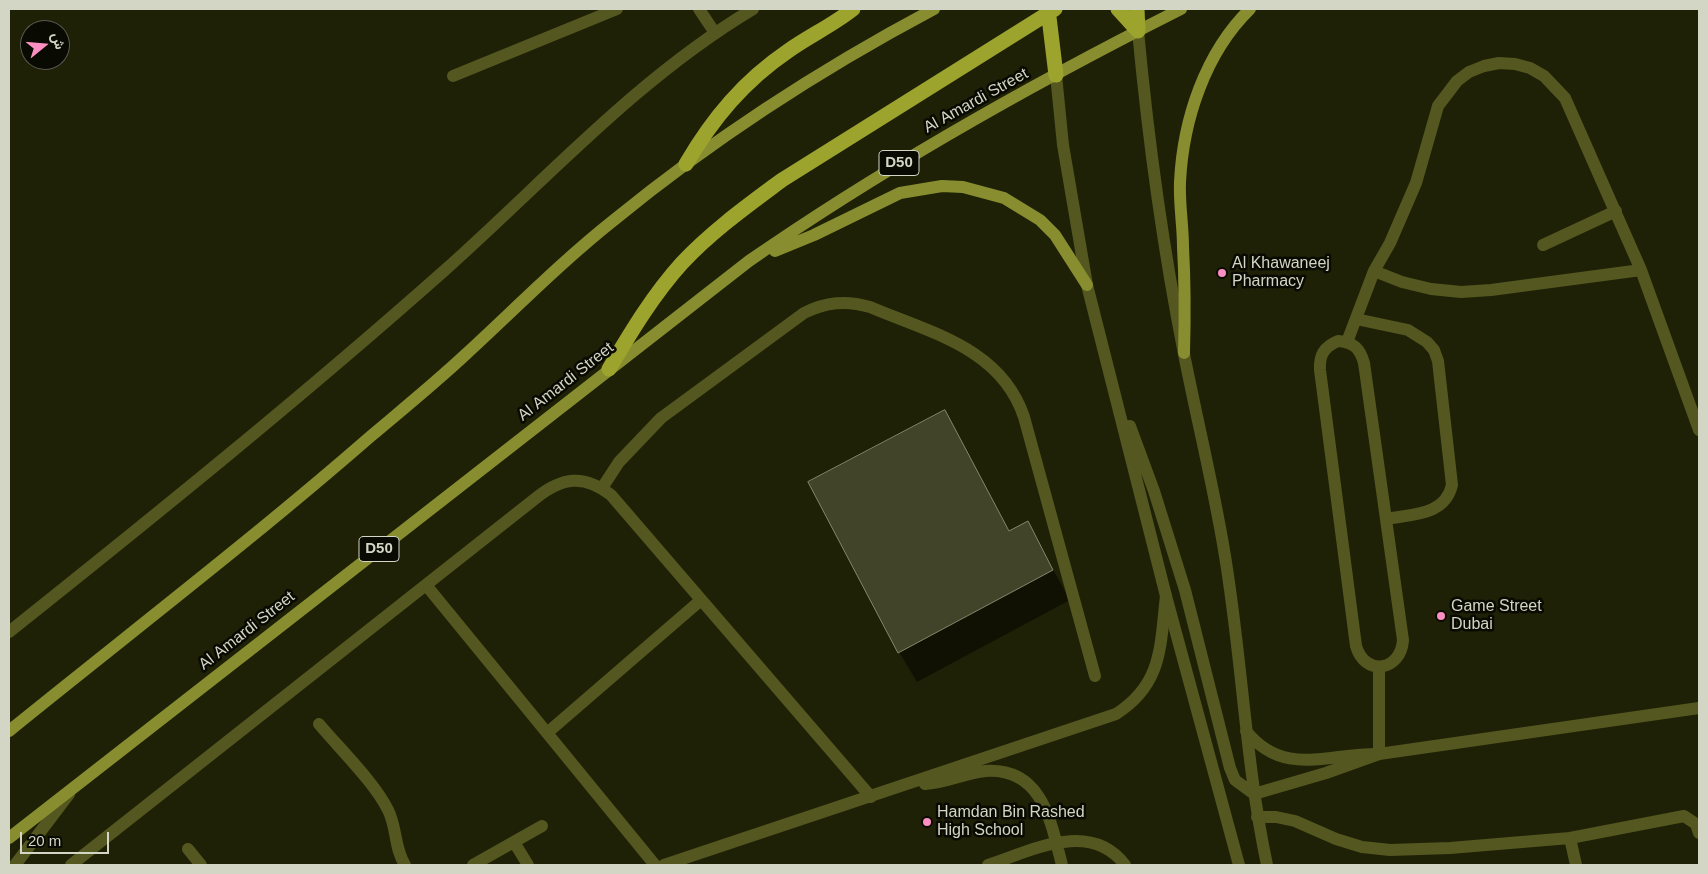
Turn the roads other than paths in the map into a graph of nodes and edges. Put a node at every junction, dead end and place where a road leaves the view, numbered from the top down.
1 (617, 9) edge
2 (699, 9) edge
3 (753, 9) edge
4 (853, 9) edge
5 (934, 9) edge
6 (1118, 9) edge
7 (1137, 9) edge
8 (1181, 9) edge
9 (1250, 9) edge
10 (1051, 11) edge
11 (1138, 31) junction
12 (715, 33) junction
13 (1056, 75) junction
14 (453, 76) dead end
15 (686, 164) junction
16 (1616, 211) junction
17 (1543, 244) dead end
18 (749, 261) junction
19 (1641, 270) junction
20 (1374, 271) junction
21 (1087, 285) junction
22 (1356, 319) junction
23 (1347, 342) junction
24 (1184, 354) junction
25 (1108, 367) junction
26 (609, 369) junction
27 (1699, 430) edge
28 (602, 488) junction
29 (1386, 519) junction
30 (426, 585) junction
31 (1166, 596) junction
32 (701, 600) junction
33 (12, 627) edge
34 (1379, 667) junction
35 (1095, 676) dead end
36 (1699, 708) edge
37 (319, 724) dead end
38 (9, 730) edge
39 (1246, 731) junction
40 (547, 733) junction
41 (1379, 754) junction
42 (910, 784) junction
43 (75, 786) junction
44 (1254, 794) junction
45 (871, 796) junction
46 (1257, 818) junction
47 (542, 826) dead end
48 (1699, 833) edge
49 (9, 838) edge
50 (1570, 838) junction
51 (514, 842) junction
52 (1056, 843) junction
53 (188, 849) dead end
54 (15, 865) edge
55 (71, 865) edge
56 (201, 865) edge
57 (405, 865) edge
58 (473, 865) edge
59 (528, 865) edge
60 (655, 865) edge
61 (664, 865) edge
62 (988, 865) edge
63 (1062, 865) edge
64 (1124, 865) edge
65 (1238, 865) edge
66 (1267, 865) edge
67 (1576, 865) edge

1 - 14 street
2 - 12 street
3 - 12 street
4 - 15 highway
5 - 15 main road
6 - 11 highway
7 - 11 highway
8 - 11 main road, Al Amardi Street / D50
9 - 24 main road
10 - 13 highway
10 - 26 highway
11 - 13 main road, Al Amardi Street / D50
11 - 24 street
12 - 33 street
13 - 18 main road, Al Amardi Street / D50
13 - 21 street
15 - 38 main road
16 - 17 street
16 - 19 street
16 - 20 street
18 - 21 main road
18 - 26 main road, Al Amardi Street / D50
19 - 20 street
19 - 27 street
20 - 22 street
21 - 25 street
22 - 23 street
22 - 29 street
23 - 29 street
23 - 34 street
24 - 39 street
25 - 31 street
25 - 44 street
26 - 43 main road, Al Amardi Street / D50
28 - 30 street
28 - 32 street
28 - 35 street
29 - 34 street
30 - 40 street
30 - 55 street
31 - 42 street
31 - 65 street
32 - 40 street
32 - 45 street
34 - 41 street
36 - 41 street
37 - 57 street
39 - 41 street
39 - 44 street
40 - 60 street
41 - 44 street
42 - 45 street
42 - 52 street
43 - 49 main road, Al Amardi Street / D50
43 - 54 street
44 - 46 street
45 - 61 street
46 - 50 street
46 - 66 street
47 - 51 street
48 - 50 street
50 - 67 street
51 - 58 street
51 - 59 street
52 - 62 street
52 - 63 street
52 - 64 street
53 - 56 street

